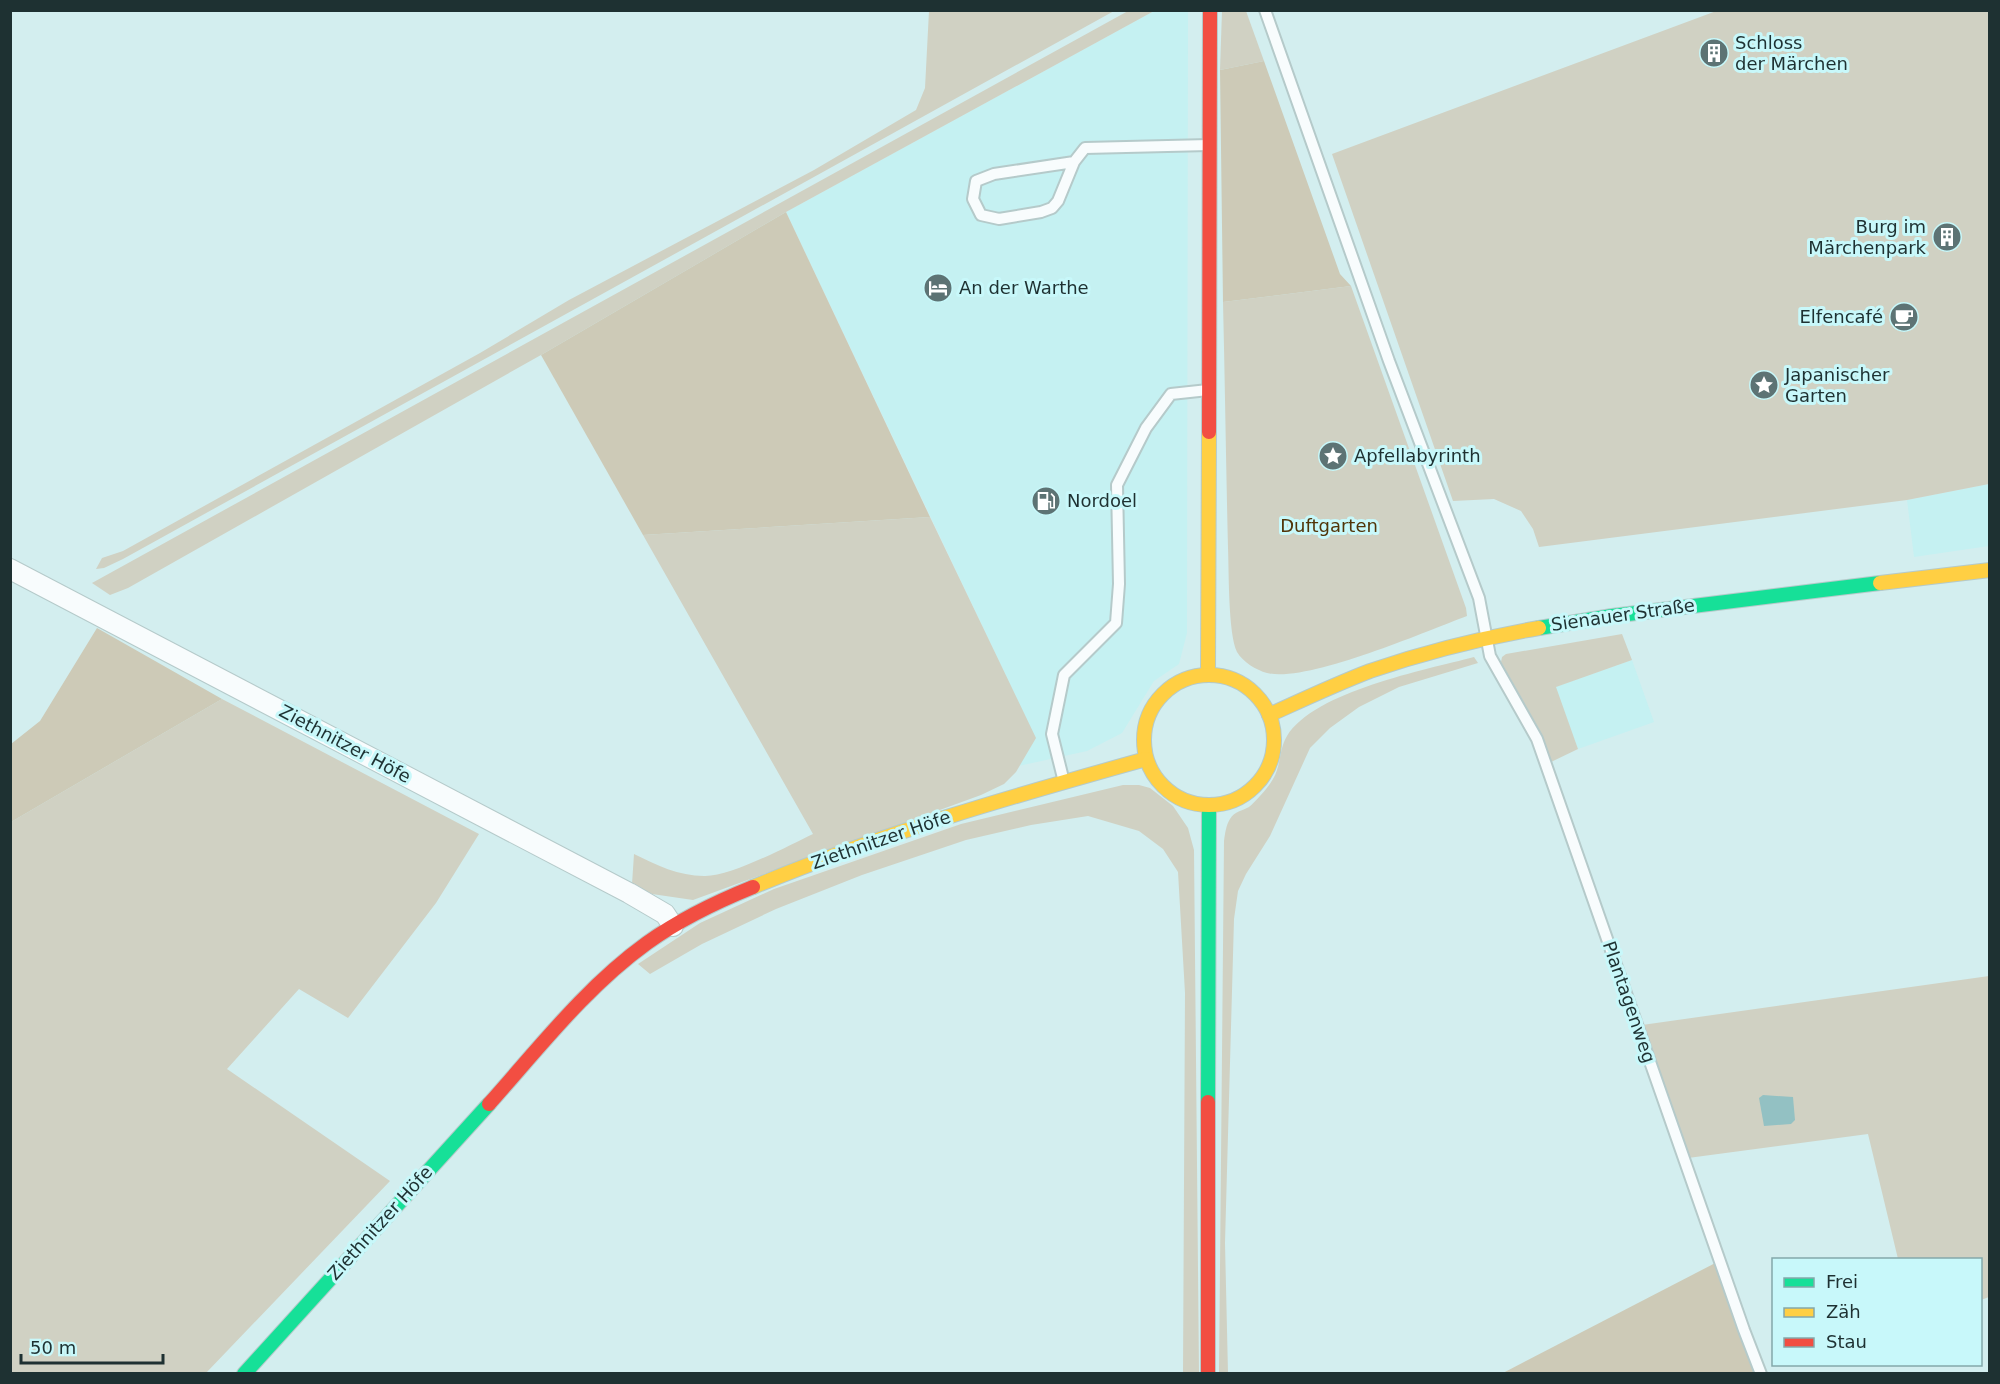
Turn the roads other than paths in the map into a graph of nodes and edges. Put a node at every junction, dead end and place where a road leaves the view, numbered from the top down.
1 (1210, 10) edge
2 (1265, 10) edge
3 (1211, 146) junction
4 (1074, 162) junction
5 (1208, 390) junction
6 (10, 569) edge
7 (1989, 570) edge
8 (1485, 637) junction
9 (1208, 674) junction
10 (1269, 715) junction
11 (1146, 759) junction
12 (1064, 783) junction
13 (1209, 805) junction
14 (673, 926) junction
15 (244, 1374) edge
16 (1208, 1374) edge
17 (1761, 1374) edge

1 - 3 main road
2 - 8 lane, Plantagenweg
3 - 4 lane
3 - 5 main road
4 - 4 lane
5 - 9 main road
5 - 12 lane
6 - 14 street, Ziethnitzer Höfe
7 - 8 main road, Sienauer Straße
8 - 10 main road, Sienauer Straße
8 - 17 lane, Plantagenweg
9 - 10 main road
9 - 11 main road
10 - 13 main road
11 - 12 main road, Ziethnitzer Höfe
11 - 13 main road
12 - 14 main road, Ziethnitzer Höfe
13 - 16 main road
14 - 15 main road, Ziethnitzer Höfe

